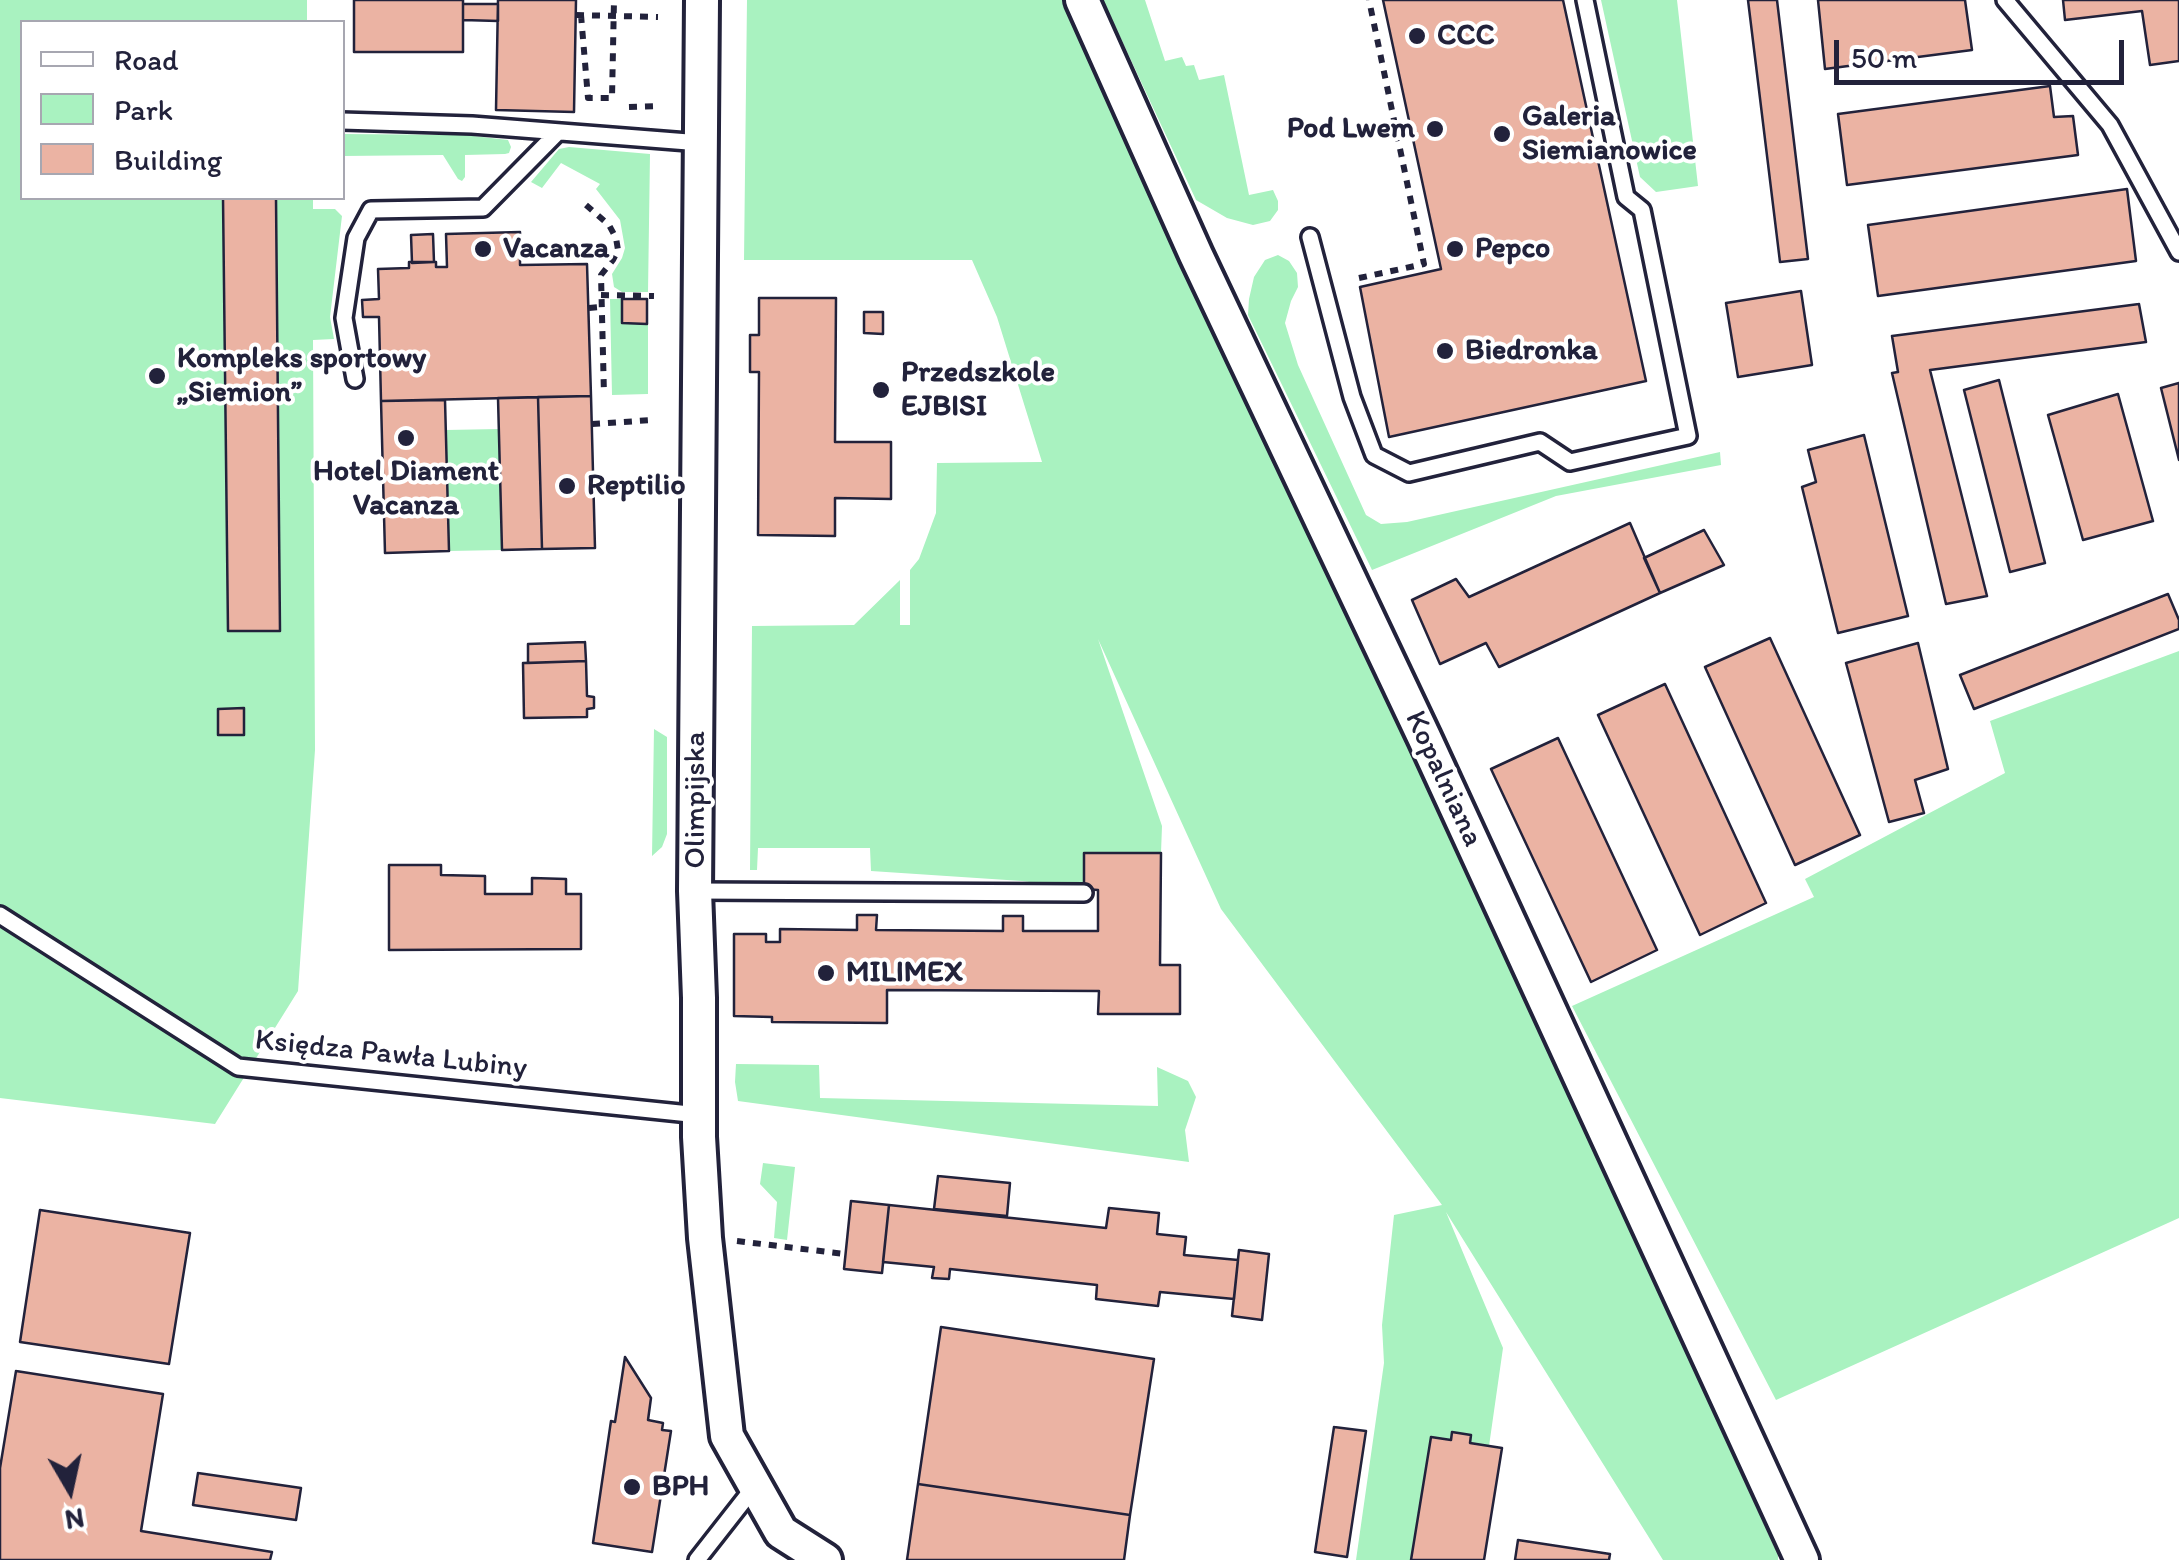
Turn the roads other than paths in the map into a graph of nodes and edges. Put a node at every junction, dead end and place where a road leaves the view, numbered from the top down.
1 (702, 0) edge
2 (1082, 0) edge
3 (1586, 0) edge
4 (2004, 0) edge
5 (345, 121) edge
6 (558, 132) junction
7 (701, 143) junction
8 (1310, 236) dead end
9 (2179, 252) edge
10 (355, 379) dead end
11 (695, 891) junction
12 (1084, 893) dead end
13 (0, 915) edge
14 (699, 1115) junction
15 (755, 1486) junction
16 (698, 1560) edge
17 (825, 1560) edge
18 (1802, 1560) edge

1 - 7 street, Olimpijska
2 - 18 street, Kopalniana
3 - 8 lane
4 - 9 lane
5 - 6 lane
6 - 7 lane
6 - 10 lane
7 - 11 street, Olimpijska
11 - 12 lane
11 - 14 street, Olimpijska
13 - 14 lane, Księdza Pawła Lubiny
14 - 15 street, Olimpijska
15 - 16 lane
15 - 17 street, Olimpijska

